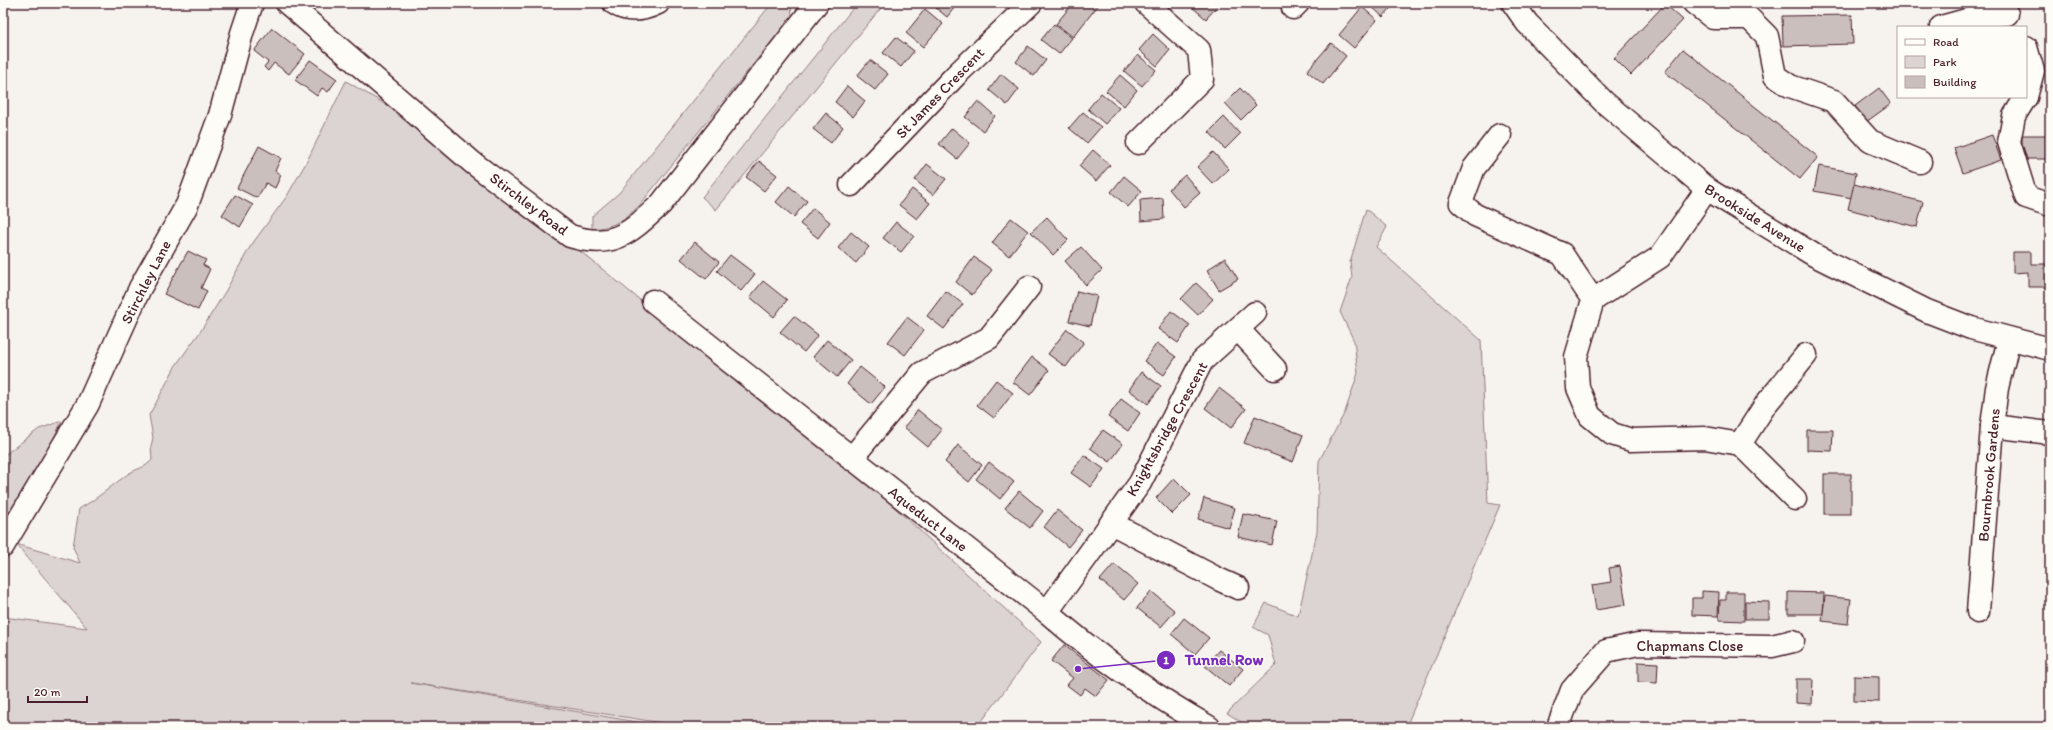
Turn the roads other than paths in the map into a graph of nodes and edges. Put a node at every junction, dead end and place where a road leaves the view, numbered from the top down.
1 (252, 3) edge
2 (287, 3) edge
3 (614, 3) edge
4 (658, 3) edge
5 (817, 3) edge
6 (1031, 3) edge
7 (1146, 3) edge
8 (1513, 3) edge
9 (1694, 3) edge
10 (2011, 15) edge
11 (1945, 26) edge
12 (2027, 50) edge
13 (2027, 93) edge
14 (2025, 98) edge
15 (1500, 135) dead end
16 (1138, 143) dead end
17 (1920, 162) dead end
18 (851, 185) dead end
19 (1707, 189) junction
20 (2050, 205) edge
21 (1029, 287) dead end
22 (1594, 300) junction
23 (653, 301) dead end
24 (1255, 313) dead end
25 (1238, 330) junction
26 (2009, 339) junction
27 (2050, 349) edge
28 (1806, 355) dead end
29 (1275, 370) dead end
30 (1992, 426) junction
31 (2050, 433) edge
32 (1740, 444) junction
33 (851, 459) junction
34 (1795, 499) dead end
35 (1111, 523) junction
36 (3, 546) edge
37 (1238, 588) dead end
38 (1047, 612) junction
39 (1978, 612) dead end
40 (1793, 641) dead end
41 (1209, 727) edge
42 (1558, 727) edge

1 - 36 street, Stirchley Lane
2 - 5 street, Stirchley Road
3 - 4 street
6 - 18 street, St James Crescent
7 - 16 street
8 - 19 street, Brookside Avenue
9 - 17 street
10 - 11 street
12 - 13 street
14 - 20 street
15 - 22 street
19 - 22 street
19 - 26 street, Brookside Avenue
21 - 33 street
22 - 32 street
23 - 33 street, Aqueduct Lane
24 - 25 street, Knightsbridge Crescent
25 - 29 street
25 - 35 street, Knightsbridge Crescent
26 - 27 street, Brookside Avenue
26 - 30 street, Bournbrook Gardens
28 - 32 street
30 - 31 street
30 - 39 street, Bournbrook Gardens
32 - 34 street
33 - 38 street, Aqueduct Lane
35 - 37 street
35 - 38 street, Knightsbridge Crescent
38 - 41 street, Aqueduct Lane
40 - 42 street, Chapmans Close

